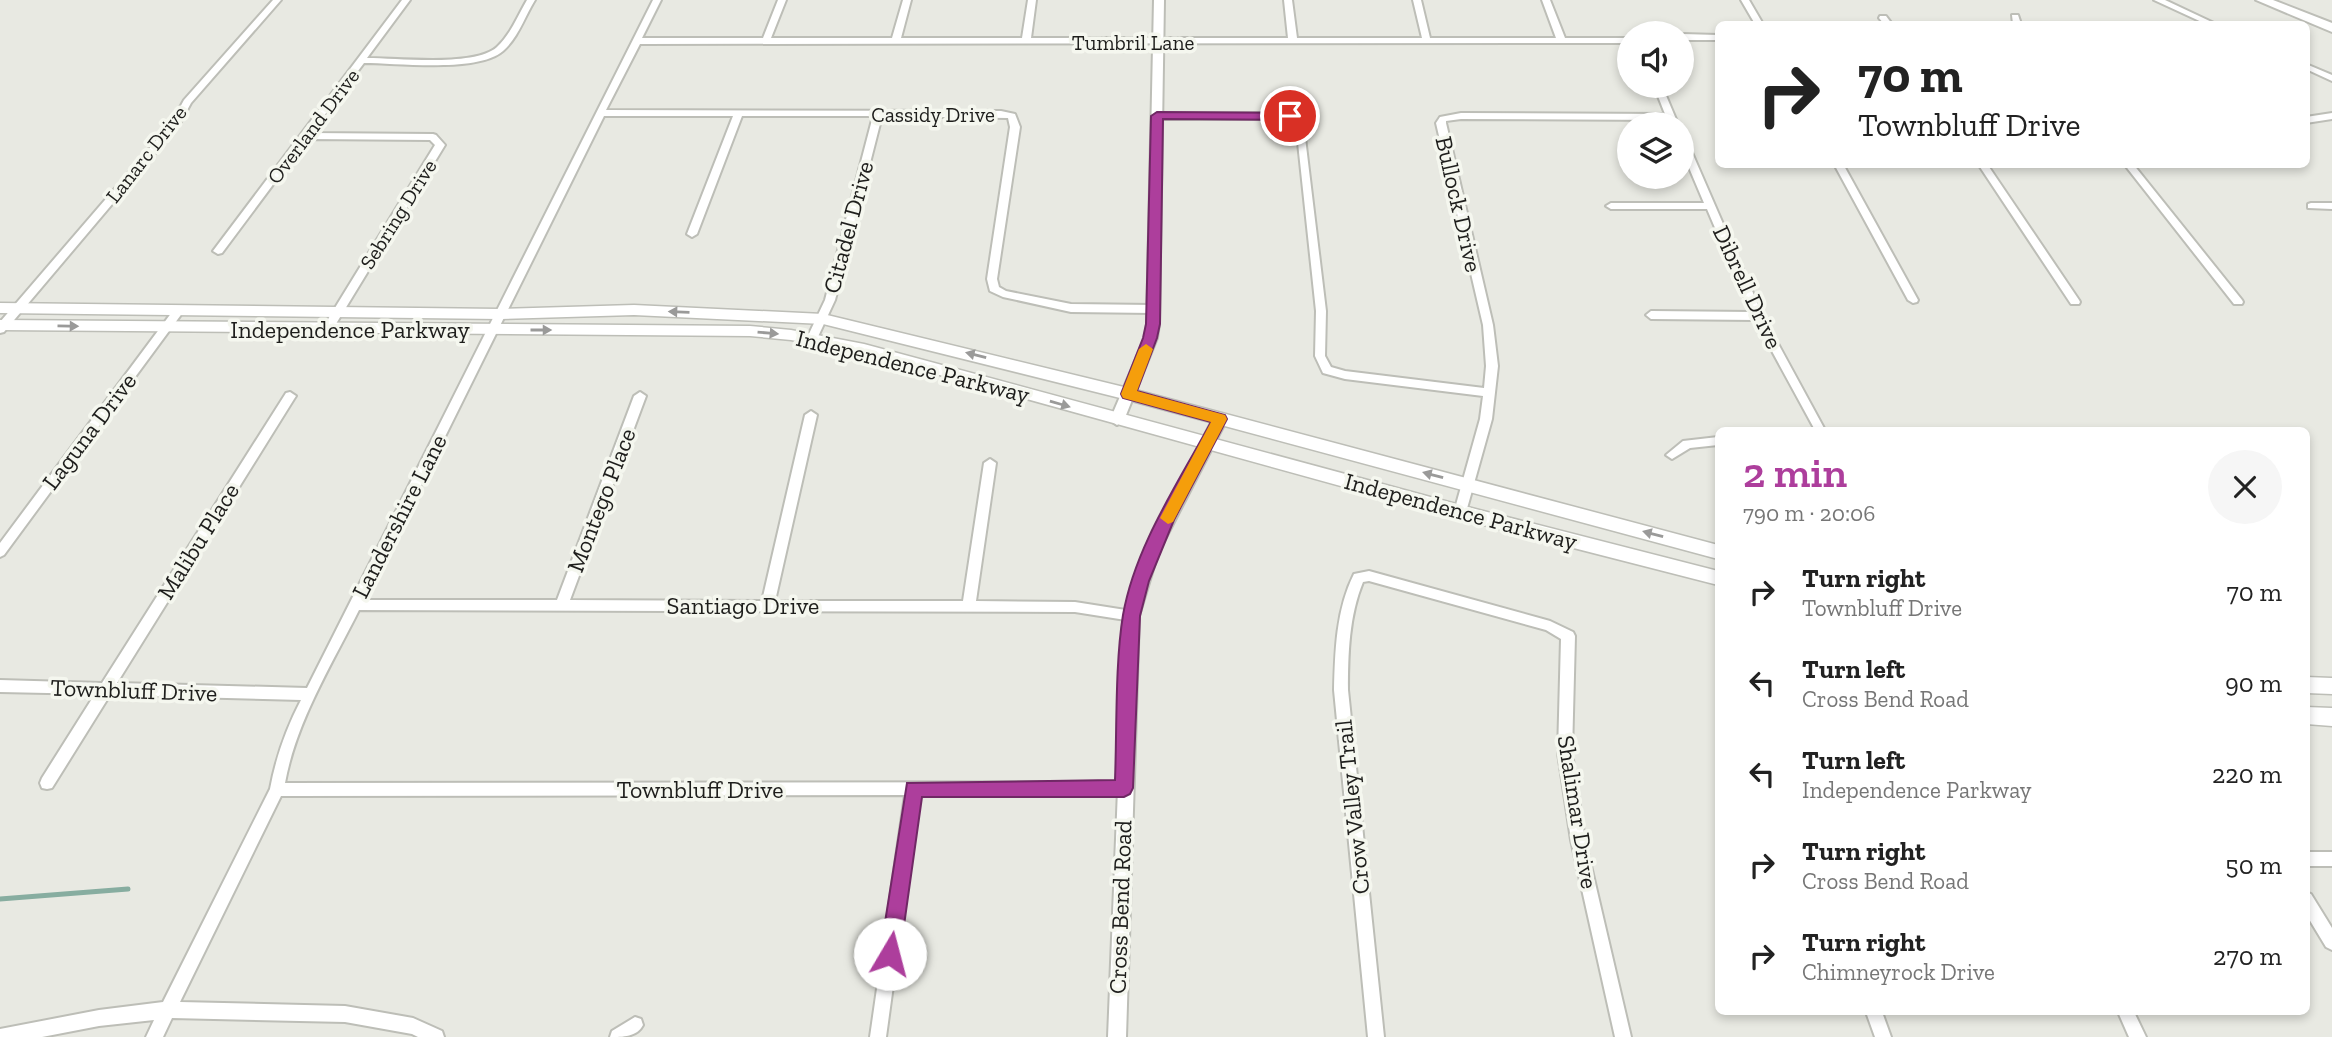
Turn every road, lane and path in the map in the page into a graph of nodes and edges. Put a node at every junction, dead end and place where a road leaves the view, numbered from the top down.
1 (277, 0) edge
2 (406, 0) edge
3 (531, 0) edge
4 (657, 0) edge
5 (782, 0) edge
6 (907, 0) edge
7 (1031, 0) edge
8 (1158, 0) edge
9 (1288, 0) edge
10 (1417, 0) edge
11 (1546, 0) edge
12 (1745, 0) edge
13 (2158, 0) edge
14 (2262, 0) edge
15 (2288, 0) edge
16 (2332, 18) edge
17 (1757, 21) edge
18 (2200, 21) edge
19 (2332, 28) edge
20 (1694, 37) edge
21 (1715, 38) edge
22 (637, 41) junction
23 (766, 41) junction
24 (896, 41) junction
25 (1026, 41) junction
26 (1617, 41) edge
27 (1158, 42) junction
28 (1293, 42) junction
29 (1427, 42) junction
30 (1562, 42) junction
31 (362, 60) junction
32 (2310, 68) edge
33 (2332, 78) edge
34 (601, 113) junction
35 (739, 113) junction
36 (878, 113) junction
37 (1157, 116) junction
38 (2332, 116) edge
39 (2310, 119) edge
40 (1617, 120) edge
41 (306, 136) junction
42 (1840, 168) edge
43 (1985, 168) edge
44 (2131, 168) edge
45 (1694, 169) edge
46 (1611, 206) dead end
47 (1710, 206) junction
48 (2311, 206) dead end
49 (2332, 206) edge
50 (692, 234) dead end
51 (218, 251) dead end
52 (1913, 300) dead end
53 (2075, 302) dead end
54 (2238, 302) dead end
55 (1153, 309) junction
56 (179, 310) junction
57 (337, 312) junction
58 (1651, 315) dead end
59 (1758, 316) junction
60 (4, 319) edge
61 (823, 319) junction
62 (497, 322) junction
63 (167, 327) junction
64 (327, 329) junction
65 (813, 338) junction
66 (1490, 393) junction
67 (1128, 394) junction
68 (290, 396) dead end
69 (640, 396) dead end
70 (811, 415) dead end
71 (1220, 419) junction
72 (1117, 420) junction
73 (1818, 427) edge
74 (1715, 441) edge
75 (1208, 444) junction
76 (1672, 455) dead end
77 (990, 463) dead end
78 (1469, 485) junction
79 (1460, 512) junction
80 (1715, 551) edge
81 (0, 552) edge
82 (1715, 577) edge
83 (1358, 578) joint
84 (354, 605) junction
85 (562, 605) junction
86 (768, 605) junction
87 (968, 607) junction
88 (1132, 616) junction
89 (2310, 685) edge
90 (0, 686) edge
91 (2332, 686) edge
92 (109, 688) junction
93 (310, 694) junction
94 (2310, 715) edge
95 (2332, 717) edge
96 (47, 783) dead end
97 (1124, 788) junction
98 (913, 789) junction
99 (277, 790) junction
100 (2310, 859) edge
101 (2332, 859) edge
102 (2310, 906) edge
103 (2332, 942) edge
104 (167, 1010) junction
105 (1875, 1015) edge
106 (2127, 1015) edge
107 (635, 1025) dead end
108 (0, 1037) edge
109 (154, 1037) edge
110 (436, 1037) edge
111 (618, 1037) edge
112 (878, 1037) edge
113 (1117, 1037) edge
114 (1376, 1037) edge
115 (1623, 1037) edge
116 (1883, 1037) edge
117 (2138, 1037) edge

1 - 60 street, Lanarc Drive
2 - 31 street, Overland Drive
3 - 31 street
4 - 22 street, Landershire Lane
5 - 23 street
6 - 24 street
7 - 25 street
8 - 27 street
9 - 28 street
10 - 29 street
11 - 30 street
12 - 17 street
13 - 18 street
14 - 19 main road
15 - 16 main road
20 - 21 street
22 - 23 street, Tumbril Lane
22 - 34 street, Landershire Lane
23 - 24 street, Tumbril Lane
24 - 25 street, Tumbril Lane
25 - 27 street, Tumbril Lane
26 - 30 street, Tumbril Lane
27 - 28 street, Tumbril Lane
27 - 37 street
28 - 29 street, Tumbril Lane
29 - 30 street, Tumbril Lane
31 - 41 street, Overland Drive
32 - 33 street
34 - 35 street, Cassidy Drive
34 - 62 street, Landershire Lane
35 - 36 street, Cassidy Drive
35 - 50 street
36 - 55 street, Cassidy Drive
36 - 61 street, Citadel Drive
37 - 55 street
37 - 66 street
38 - 39 street
40 - 66 street, Bullock Drive
41 - 51 street, Overland Drive
41 - 57 street, Sebring Drive
42 - 52 street
43 - 53 street
44 - 54 street
45 - 47 street, Dibrell Drive
46 - 47 street
47 - 59 street, Dibrell Drive
48 - 49 street
55 - 67 street
56 - 57 main road, Independence Parkway
56 - 60 main road, Independence Parkway
56 - 63 street, Laguna Drive
57 - 62 main road, Independence Parkway
57 - 64 street, Sebring Drive
58 - 59 street
59 - 73 street, Dibrell Drive
60 -> 63 main road, Independence Parkway
61 -> 62 main road, Independence Parkway
61 - 65 street, Citadel Drive
67 -> 61 main road, Independence Parkway
62 - 64 main road, Independence Parkway
62 -> 65 main road, Independence Parkway
62 - 84 street, Landershire Lane
63 - 64 main road, Independence Parkway
63 - 81 street, Laguna Drive
65 -> 72 main road, Independence Parkway
66 - 78 street, Bullock Drive
67 - 71 main road, Independence Parkway
67 - 72 street
68 - 92 street, Malibu Place
69 - 85 street, Montego Place
70 - 86 street
71 - 75 street, Cross Bend Road
78 -> 71 main road, Independence Parkway
72 - 75 main road, Independence Parkway
74 - 76 street
75 - 79 main road, Independence Parkway
75 - 88 street, Cross Bend Road
77 - 87 street
78 - 79 street, Bullock Drive
80 -> 78 main road, Independence Parkway
79 - 82 main road, Independence Parkway
83 - 114 street, Crow Valley Trail
83 - 115 street, Shalimar Drive
84 - 85 street, Santiago Drive
84 - 93 street, Landershire Lane
85 - 86 street, Santiago Drive
86 - 87 street, Santiago Drive
87 - 88 street, Santiago Drive
88 - 97 street, Cross Bend Road
89 - 91 main road
90 - 92 street, Townbluff Drive
92 - 93 street, Townbluff Drive
92 - 96 street, Malibu Place
93 - 99 street, Landershire Lane
94 - 95 main road
97 - 98 street, Townbluff Drive
97 - 113 street, Cross Bend Road
98 - 99 street, Townbluff Drive
98 - 112 street
99 - 104 street, Landershire Lane
100 - 101 street
102 - 103 street
104 - 108 street
104 - 109 street, Landershire Lane
104 - 110 street
105 - 116 street
106 - 117 street
107 - 111 street

